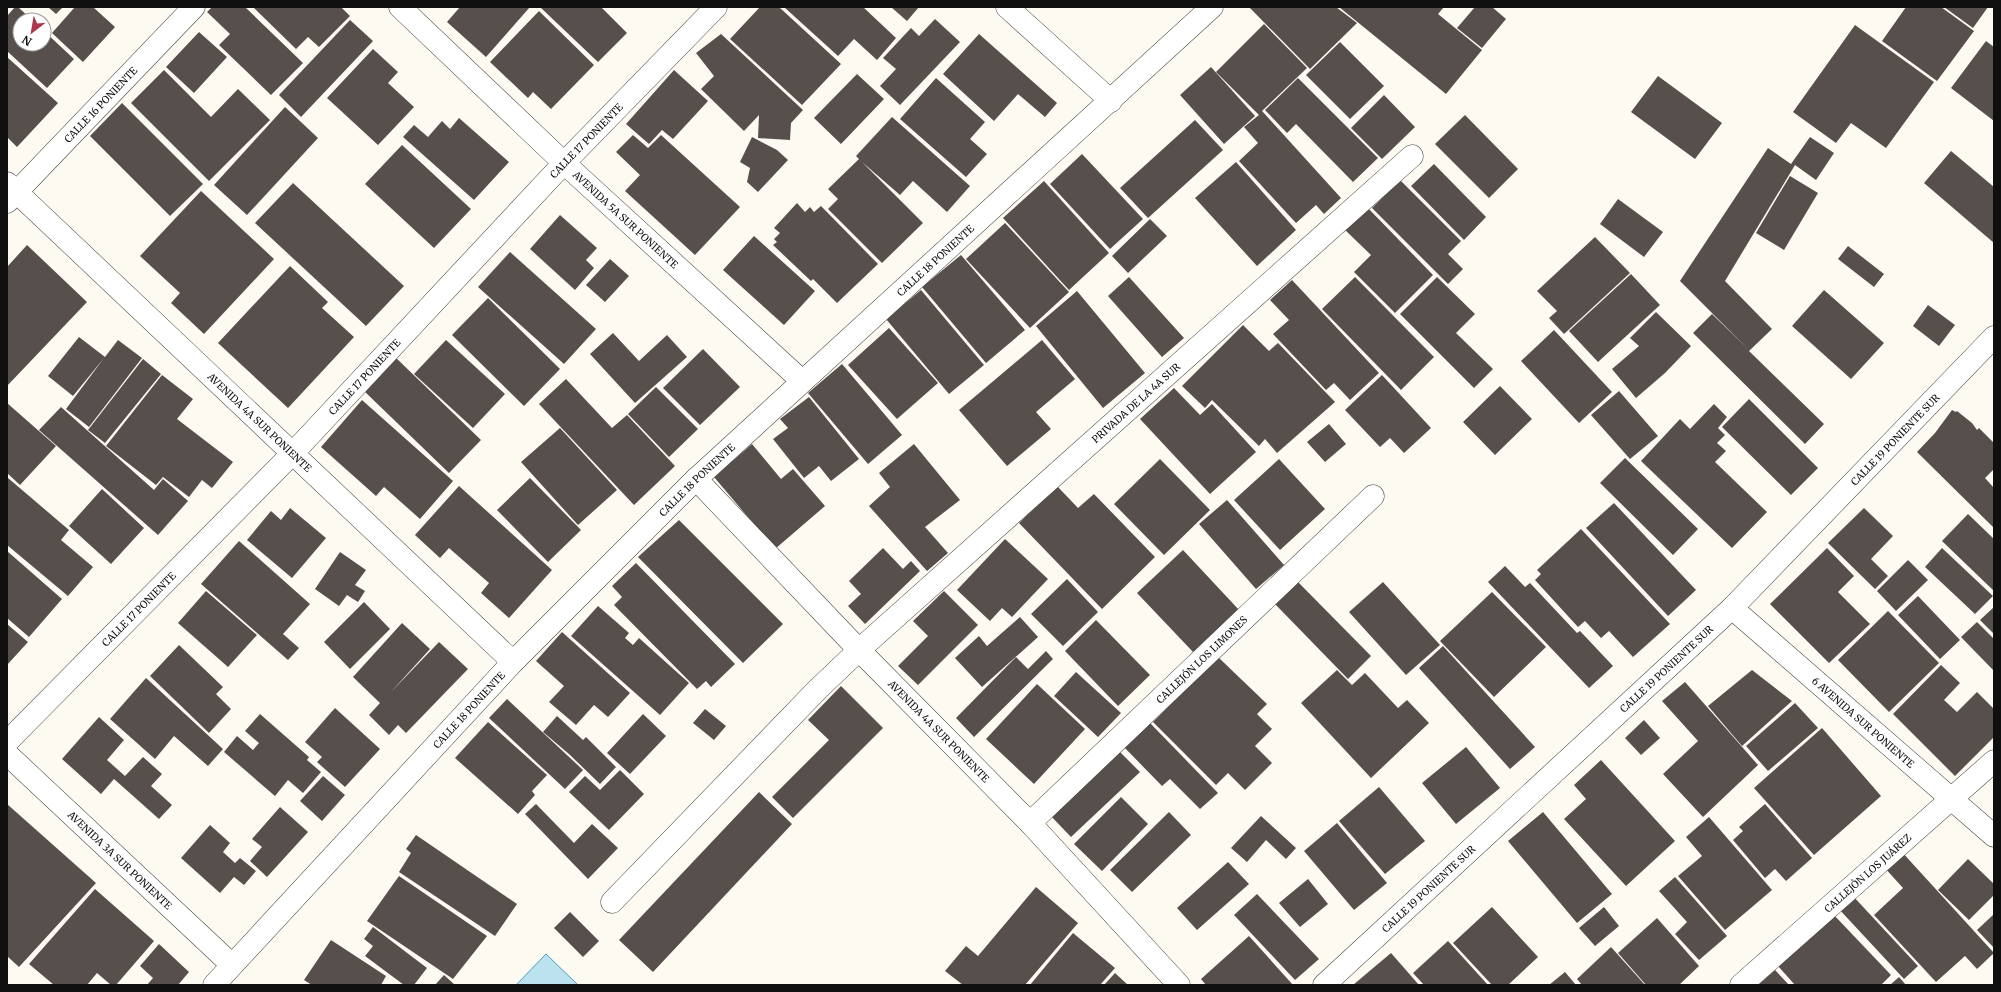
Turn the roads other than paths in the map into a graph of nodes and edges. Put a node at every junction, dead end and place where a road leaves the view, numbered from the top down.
1 (194, 7) edge
2 (400, 7) edge
3 (716, 7) edge
4 (1007, 7) edge
5 (1212, 7) edge
6 (1111, 101) junction
7 (1412, 156) dead end
8 (564, 163) junction
9 (10, 192) edge
10 (1994, 337) edge
11 (802, 381) junction
12 (293, 453) junction
13 (696, 478) junction
14 (1373, 496) dead end
15 (1732, 608) junction
16 (859, 650) junction
17 (513, 662) junction
18 (7, 742) edge
19 (7, 754) edge
20 (1994, 760) edge
21 (1951, 798) junction
22 (1030, 823) junction
23 (1994, 836) edge
24 (612, 902) dead end
25 (232, 965) junction
26 (214, 985) edge
27 (1179, 985) edge
28 (1324, 985) edge
29 (1740, 985) edge

1 - 9 street, CALLE 16 PONIENTE
2 - 8 street, AVENIDA 5A SUR PONIENTE
3 - 8 street, CALLE 17 PONIENTE
4 - 6 street
5 - 6 street, CALLE 18 PONIENTE
6 - 11 street, CALLE 18 PONIENTE
7 - 16 street, PRIVADA DE LA 4A SUR
8 - 11 street, AVENIDA 5A SUR PONIENTE
8 - 12 street, CALLE 17 PONIENTE
9 - 12 street, AVENIDA 4A SUR PONIENTE
10 - 15 street, CALLE 19 PONIENTE SUR
11 - 13 street, CALLE 18 PONIENTE
12 - 17 street, AVENIDA 4A SUR PONIENTE
12 - 18 street, CALLE 17 PONIENTE
13 - 16 street, AVENIDA 4A SUR PONIENTE
13 - 17 street, CALLE 18 PONIENTE
14 - 22 street, CALLEJÓN LOS LIMONES
15 - 21 street, 6 AVENIDA SUR PONIENTE
15 - 28 street, CALLE 19 PONIENTE SUR
16 - 22 street, AVENIDA 4A SUR PONIENTE
16 - 24 street, PRIVADA DE LA 4A SUR
17 - 25 street, CALLE 18 PONIENTE
19 - 25 street, AVENIDA 3A SUR PONIENTE
20 - 21 street, CALLEJÓN LOS JUÁREZ
21 - 23 street, 6 AVENIDA SUR PONIENTE
21 - 29 street, CALLEJÓN LOS JUÁREZ
22 - 27 street, AVENIDA 4A SUR PONIENTE
25 - 26 street, CALLE 18 PONIENTE

